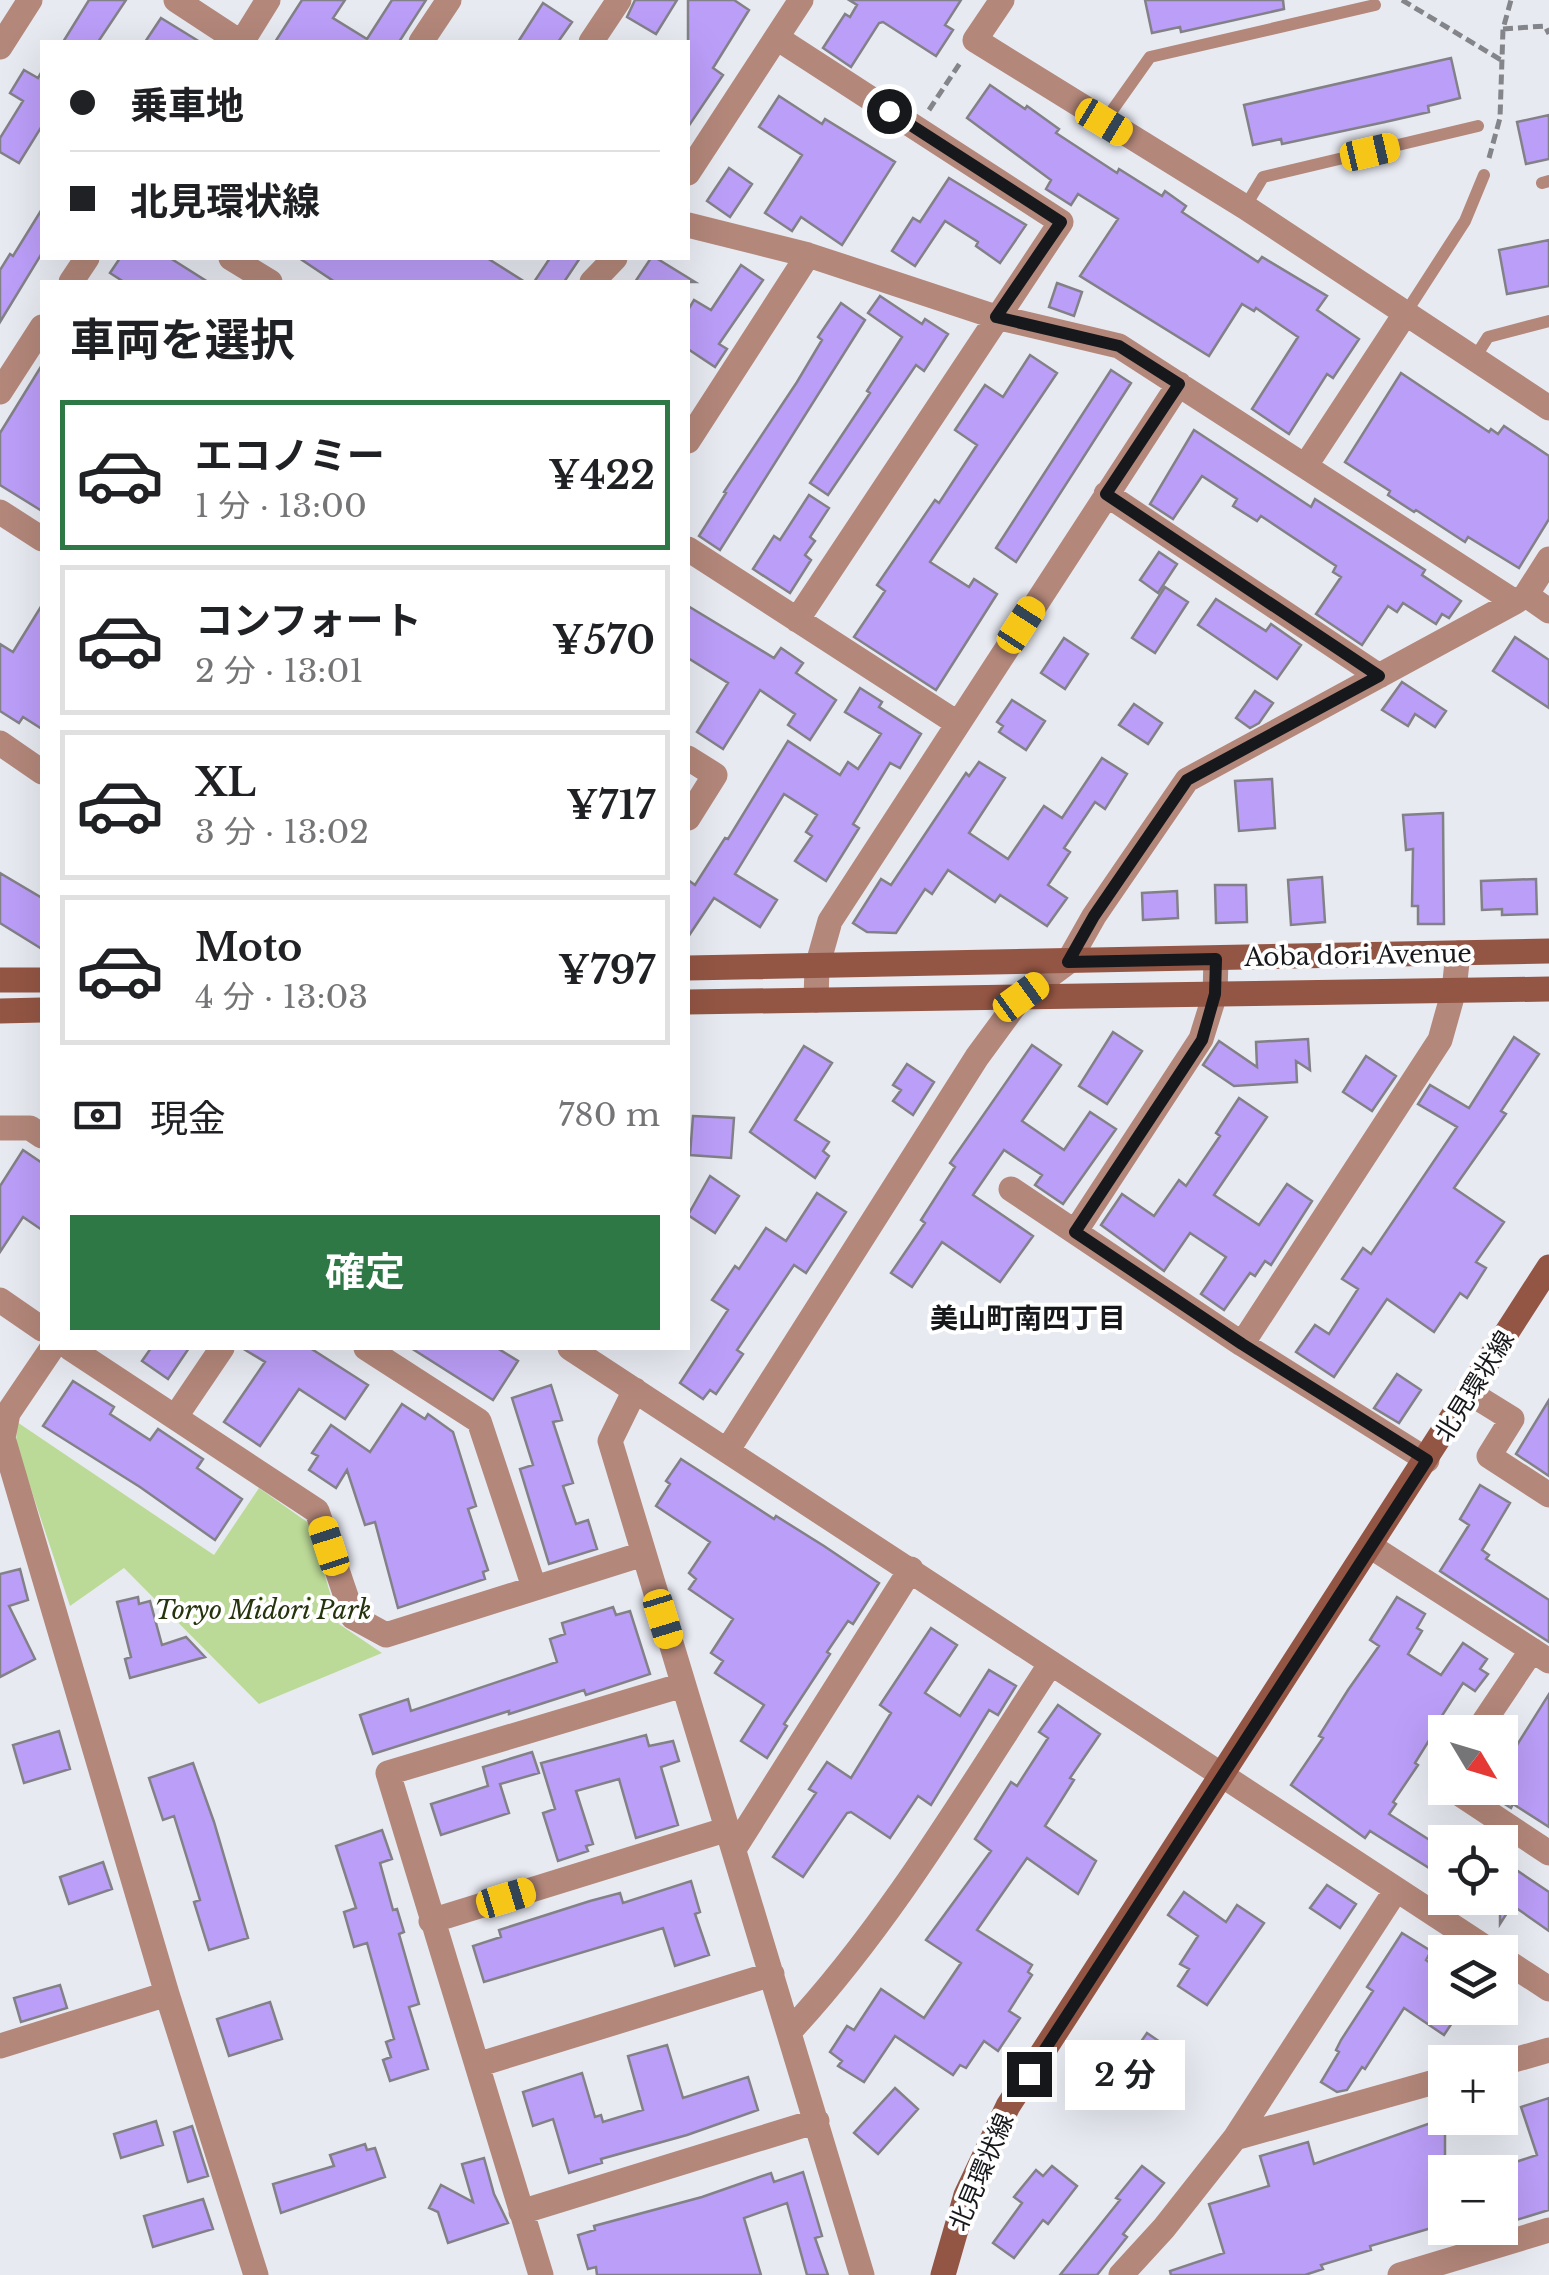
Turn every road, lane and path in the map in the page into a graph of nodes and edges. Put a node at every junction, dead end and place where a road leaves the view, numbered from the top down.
1 (30, 0) edge
2 (176, 0) edge
3 (268, 0) edge
4 (449, 0) edge
5 (619, 0) edge
6 (802, 0) edge
7 (1002, 0) edge
8 (1402, 0) edge
9 (1511, 0) edge
10 (1375, 5) dead end
11 (1503, 29) junction
12 (1549, 34) edge
13 (776, 38) junction
14 (233, 40) edge
15 (423, 40) edge
16 (592, 40) edge
17 (975, 40) junction
18 (0, 47) edge
19 (1501, 60) junction
20 (1104, 122) junction
21 (1478, 126) dead end
22 (917, 129) junction
23 (690, 170) edge
24 (1484, 175) joint
25 (1245, 208) junction
26 (690, 226) edge
27 (808, 255) junction
28 (234, 260) edge
29 (614, 260) edge
30 (267, 280) edge
31 (594, 280) edge
32 (1405, 314) junction
33 (996, 317) junction
34 (1549, 321) edge
35 (40, 333) edge
36 (1474, 359) junction
37 (1179, 384) junction
38 (0, 392) edge
39 (1549, 408) edge
40 (690, 438) edge
41 (1306, 465) junction
42 (1106, 494) junction
43 (0, 512) edge
44 (40, 538) edge
45 (690, 550) edge
46 (1549, 559) edge
47 (1521, 598) junction
48 (1549, 610) edge
49 (798, 620) junction
50 (1379, 676) junction
51 (957, 724) junction
52 (0, 743) edge
53 (690, 759) edge
54 (40, 771) edge
55 (690, 815) edge
56 (1549, 951) edge
57 (1458, 953) junction
58 (1216, 959) junction
59 (1068, 962) junction
60 (818, 967) junction
61 (690, 968) edge
62 (0, 980) edge
63 (40, 980) edge
64 (1454, 990) junction
65 (1549, 990) edge
66 (0, 994) edge
67 (1215, 994) junction
68 (1021, 997) junction
69 (816, 1000) junction
70 (690, 1002) edge
71 (27, 1013) edge
72 (0, 1128) edge
73 (40, 1135) edge
74 (1011, 1189) dead end
75 (1075, 1232) junction
76 (1549, 1267) edge
77 (0, 1300) edge
78 (40, 1328) edge
79 (1242, 1344) junction
80 (51, 1350) edge
81 (73, 1350) edge
82 (221, 1350) edge
83 (369, 1350) edge
84 (573, 1350) edge
85 (635, 1390) junction
86 (1470, 1392) junction
87 (176, 1416) junction
88 (727, 1451) junction
89 (1427, 1460) junction
90 (1549, 1495) edge
91 (1370, 1546) junction
92 (643, 1554) junction
93 (911, 1569) junction
94 (534, 1587) junction
95 (1540, 1655) edge
96 (1051, 1663) junction
97 (683, 1685) junction
98 (1491, 1715) edge
99 (1222, 1772) junction
100 (1478, 1805) edge
101 (731, 1839) junction
102 (1549, 1853) edge
103 (1396, 1890) junction
104 (431, 1921) junction
105 (1466, 1935) edge
106 (1518, 1969) edge
107 (772, 1974) junction
108 (1549, 1989) edge
109 (167, 1994) junction
110 (790, 2031) junction
111 (0, 2046) edge
112 (1549, 2050) edge
113 (1518, 2059) edge
114 (477, 2066) junction
115 (1428, 2084) edge
116 (817, 2120) junction
117 (1235, 2138) junction
118 (521, 2212) junction
119 (1549, 2230) edge
120 (256, 2275) edge
121 (541, 2275) edge
122 (862, 2275) edge
123 (943, 2275) edge
124 (1121, 2275) edge
125 (1400, 2275) edge

1 - 18 street
2 - 14 street
3 - 14 street
4 - 15 street
5 - 16 street
6 - 13 street
7 - 17 street
8 - 19 path
9 - 11 path
10 - 20 lane
11 - 12 path
11 - 19 path
13 - 22 street
13 - 23 street
17 - 20 street
17 - 22 path
19 - 24 path
20 - 25 street
21 - 25 lane
22 - 33 street
24 - 32 lane
25 - 32 street
26 - 27 street
27 - 33 street
27 - 40 street
28 - 30 street
29 - 31 street
32 - 36 street
32 - 41 street
33 - 37 street
33 - 49 street
34 - 36 lane
35 - 38 street
36 - 39 street
37 - 41 street
37 - 42 street
41 - 47 street
42 - 50 street
42 - 51 street
43 - 44 street
45 - 49 street
46 - 47 street
47 - 48 street
47 - 50 street
49 - 51 street
50 - 59 street
51 - 60 street
52 - 54 street
53 - 55 street
56 - 57 street, Aoba dori Avenue
57 - 58 street, Aoba dori Avenue
57 - 64 street
58 - 59 street, Aoba dori Avenue
58 - 67 street
59 - 60 street, Aoba dori Avenue
59 - 68 street
60 - 61 street, Aoba dori Avenue
60 - 69 street
62 - 63 street
64 - 65 street, Aoba dori Avenue
64 - 67 street, Aoba dori Avenue
64 - 79 street
66 - 71 street
67 - 68 street, Aoba dori Avenue
67 - 75 street
68 - 69 street, Aoba dori Avenue
68 - 88 street
69 - 70 street, Aoba dori Avenue
72 - 73 street
74 - 75 street
75 - 79 street
76 - 86 street, 北見環状線
77 - 78 street
79 - 89 street
80 - 109 street
81 - 87 street
82 - 87 street
83 - 94 street
84 - 85 street
85 - 88 street
85 - 92 street
86 - 89 street, 北見環状線
86 - 90 street
87 - 94 street
88 - 93 street
89 - 91 street, 北見環状線
91 - 95 street
91 - 99 street, 北見環状線
92 - 94 street
92 - 97 street
93 - 96 street
93 - 101 street
95 - 98 street
96 - 99 street
96 - 110 street
97 - 101 street
97 - 104 street
99 - 103 street
99 - 123 street, 北見環状線
100 - 102 street
101 - 104 street
101 - 107 street
103 - 105 street
103 - 117 street
104 - 114 street
106 - 108 street
107 - 110 street
107 - 114 street
109 - 111 street
109 - 120 street
110 - 116 street
112 - 113 street
114 - 118 street
115 - 117 street
116 - 118 street
116 - 122 street
117 - 124 street
118 - 121 street
119 - 125 street

